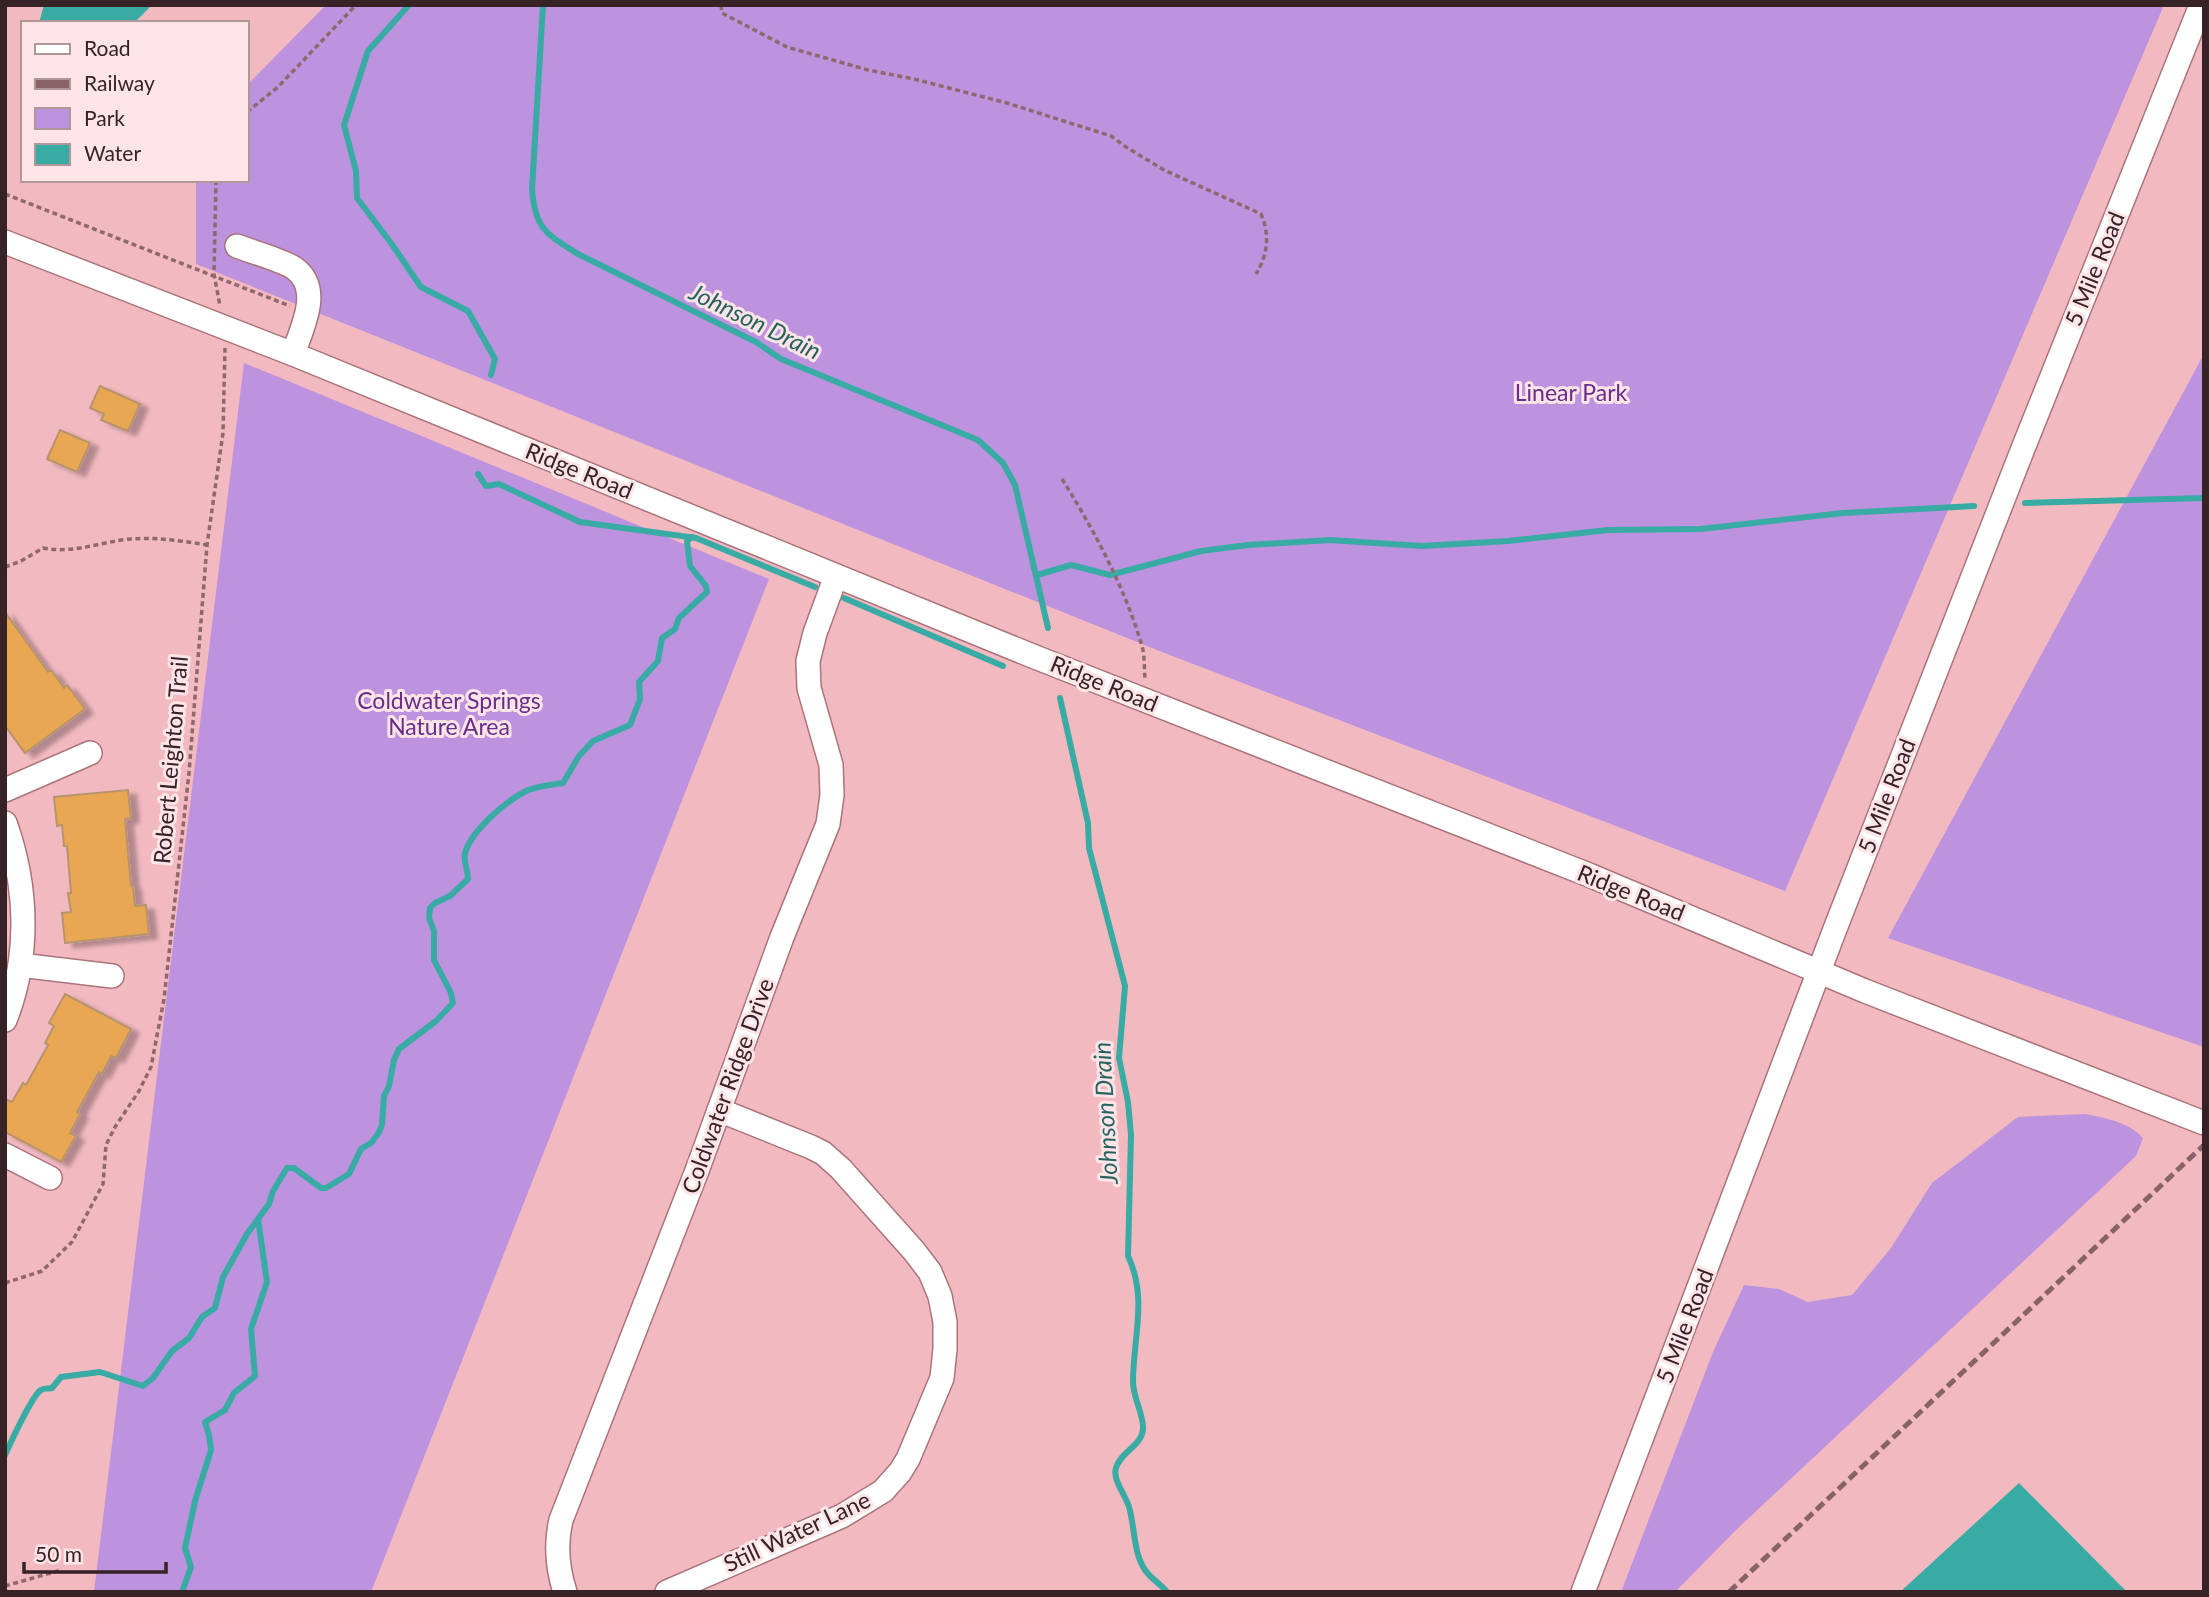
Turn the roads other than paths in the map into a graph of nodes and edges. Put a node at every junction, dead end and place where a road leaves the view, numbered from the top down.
1 (2201, 5) edge
2 (5, 242) edge
3 (237, 246) dead end
4 (293, 354) junction
5 (836, 576) junction
6 (90, 753) dead end
7 (5, 790) edge
8 (5, 823) edge
9 (20, 965) junction
10 (1820, 972) junction
11 (112, 976) dead end
12 (10, 989) edge
13 (5, 1020) edge
14 (719, 1110) junction
15 (2204, 1124) edge
16 (5, 1155) edge
17 (50, 1178) dead end
18 (565, 1592) edge
19 (667, 1592) edge
20 (1583, 1592) edge

1 - 10 street, 5 Mile Road
2 - 4 street, Ridge Road
3 - 4 street
4 - 5 street, Ridge Road
5 - 10 street, Ridge Road
5 - 14 street, Coldwater Ridge Drive
6 - 7 street
8 - 9 street
9 - 11 street
9 - 12 street
10 - 15 street, Ridge Road
10 - 20 street, 5 Mile Road
12 - 13 street
14 - 18 street, Coldwater Ridge Drive
14 - 19 street, Still Water Lane
16 - 17 street

